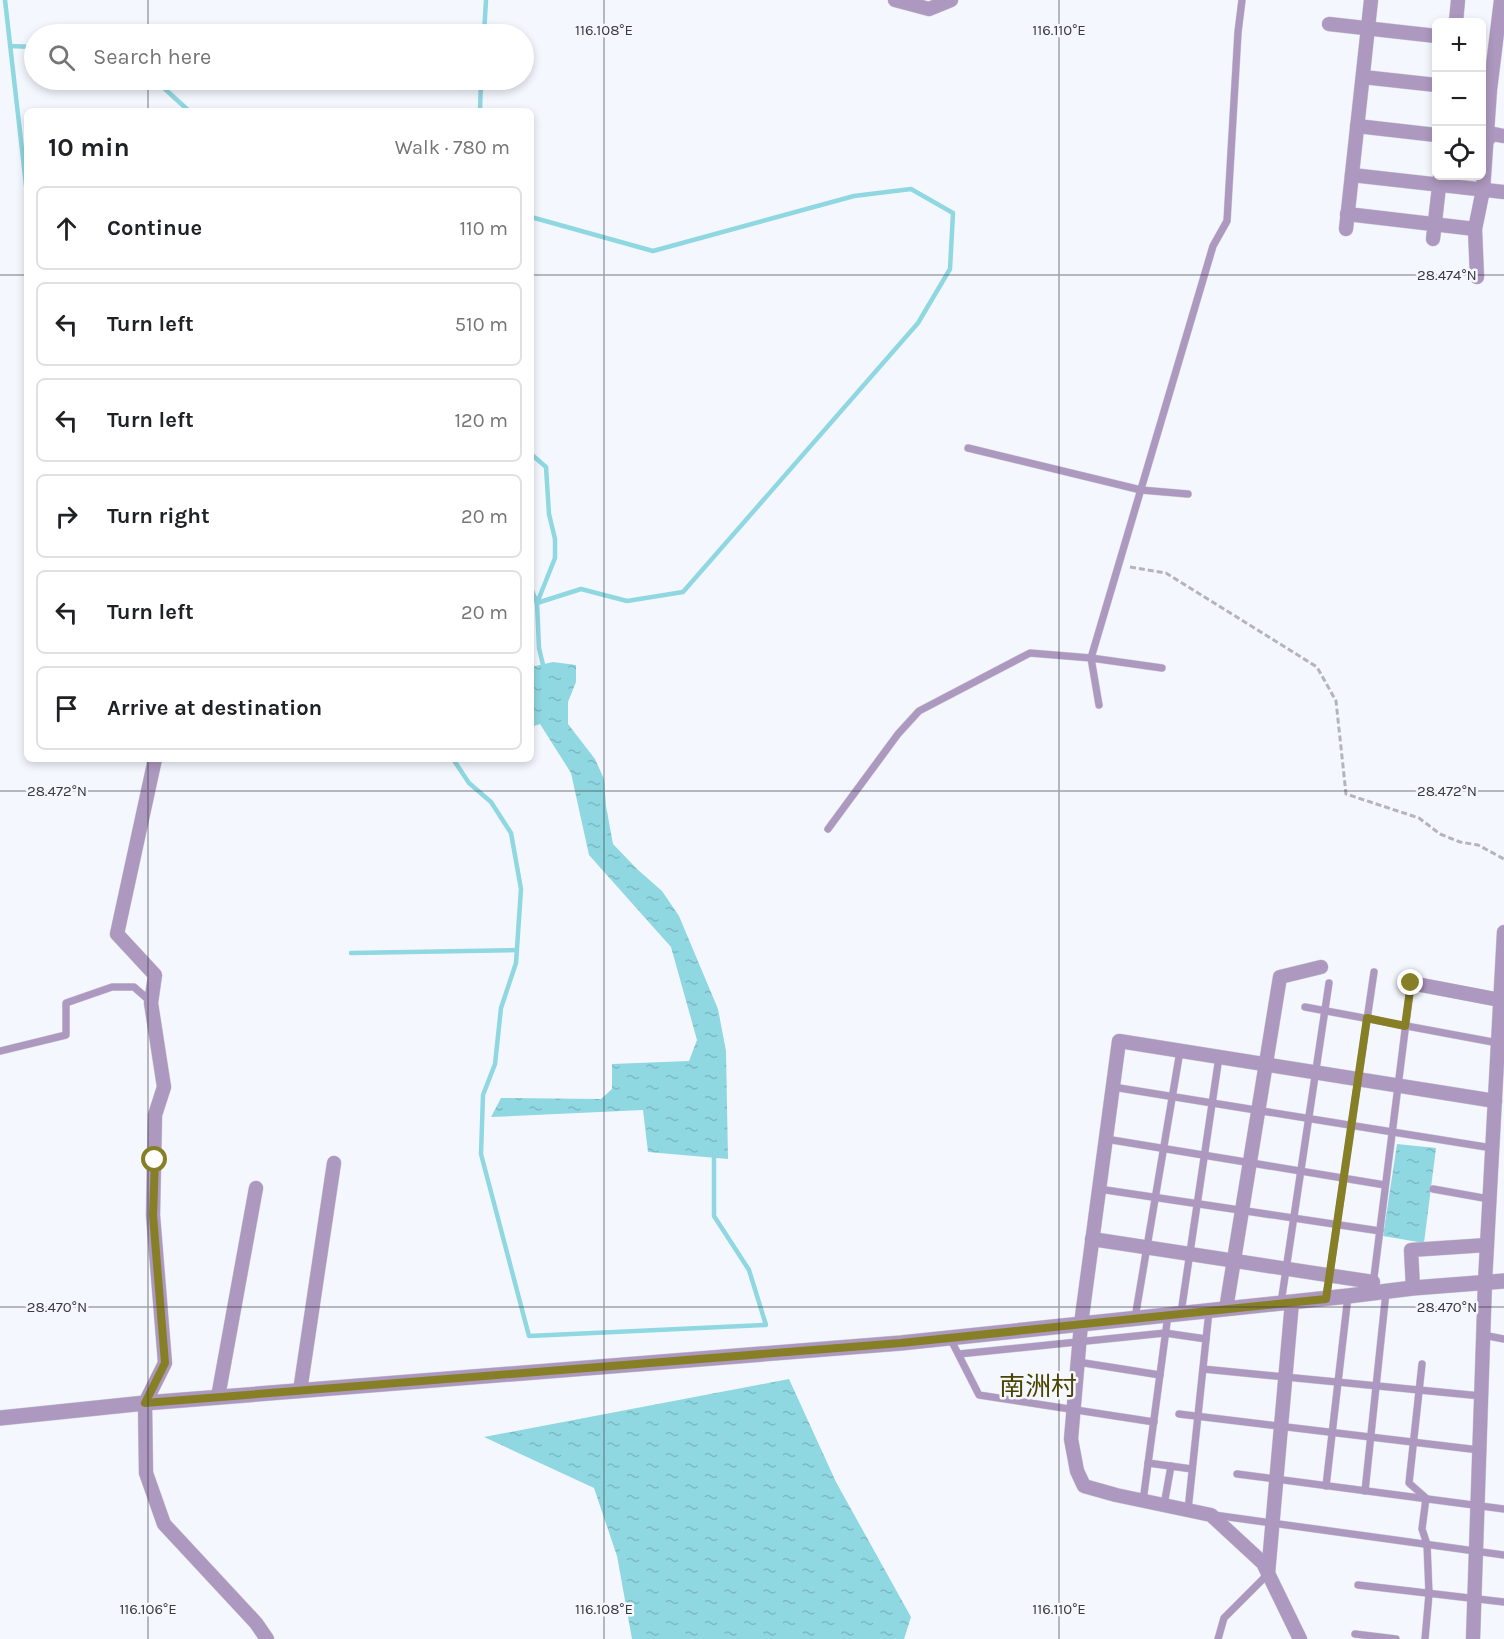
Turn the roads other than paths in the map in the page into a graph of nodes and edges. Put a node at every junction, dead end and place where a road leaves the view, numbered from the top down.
1 (895, 0) edge
2 (951, 0) edge
3 (1242, 0) edge
4 (1371, 0) edge
5 (1458, 0) edge
6 (1501, 0) edge
7 (1456, 18) edge
8 (1329, 24) dead end
9 (1368, 28) junction
10 (1432, 35) edge
11 (1362, 77) junction
12 (1432, 84) edge
13 (1492, 90) edge
14 (1357, 126) junction
15 (1486, 128) edge
16 (1432, 134) edge
17 (1504, 136) edge
18 (1486, 139) edge
19 (1352, 174) junction
20 (1432, 179) edge
21 (1440, 180) edge
22 (1483, 180) edge
23 (1483, 190) junction
24 (1504, 192) edge
25 (1347, 214) junction
26 (1435, 225) junction
27 (1346, 229) dead end
28 (1475, 229) junction
29 (1433, 240) dead end
30 (1477, 277) dead end
31 (968, 448) dead end
32 (1141, 490) junction
33 (1188, 494) dead end
34 (1091, 658) junction
35 (1162, 668) dead end
36 (1099, 705) dead end
37 (154, 762) edge
38 (828, 830) dead end
39 (1504, 932) edge
40 (1321, 968) dead end
41 (1374, 972) dead end
42 (1329, 983) dead end
43 (1411, 983) joint
44 (1500, 1000) junction
45 (152, 1002) junction
46 (1305, 1007) dead end
47 (1325, 1011) junction
48 (1367, 1018) junction
49 (1405, 1026) junction
50 (1498, 1043) junction
51 (1180, 1051) junction
52 (0, 1052) edge
53 (1219, 1057) junction
54 (1265, 1064) junction
55 (1316, 1072) junction
56 (1358, 1079) junction
57 (1398, 1086) junction
58 (1113, 1087) junction
59 (1172, 1097) junction
60 (1495, 1101) junction
61 (1212, 1103) junction
62 (1258, 1110) junction
63 (1309, 1119) junction
64 (1352, 1125) junction
65 (1392, 1132) junction
66 (1106, 1139) junction
67 (1164, 1148) junction
68 (1492, 1148) junction
69 (1205, 1155) junction
70 (334, 1163) dead end
71 (1250, 1163) junction
72 (1301, 1171) junction
73 (1344, 1178) junction
74 (1385, 1185) junction
75 (256, 1188) dead end
76 (1433, 1189) dead end
77 (1099, 1190) junction
78 (1155, 1198) junction
79 (1489, 1199) junction
80 (1197, 1204) junction
81 (1242, 1211) junction
82 (1294, 1218) junction
83 (1337, 1225) junction
84 (1380, 1231) junction
85 (1092, 1239) junction
86 (1487, 1245) junction
87 (1147, 1248) junction
88 (1190, 1254) junction
89 (1233, 1261) junction
90 (1286, 1269) junction
91 (1329, 1275) junction
92 (1504, 1281) edge
93 (1485, 1282) junction
94 (1413, 1288) junction
95 (1377, 1289) junction
96 (1348, 1296) junction
97 (1326, 1299) junction
98 (1287, 1303) junction
99 (1226, 1309) junction
100 (1209, 1311) junction
101 (1175, 1314) junction
102 (1135, 1319) junction
103 (1081, 1324) junction
104 (1165, 1333) junction
105 (1483, 1335) junction
106 (950, 1338) junction
107 (1206, 1339) junction
108 (1504, 1339) edge
109 (1080, 1341) junction
110 (958, 1354) junction
111 (1078, 1362) junction
112 (1422, 1364) dead end
113 (1203, 1369) junction
114 (1160, 1375) junction
115 (1286, 1377) junction
116 (1338, 1382) junction
117 (1376, 1386) junction
118 (1419, 1390) junction
119 (300, 1391) junction
120 (1481, 1396) junction
121 (218, 1397) junction
122 (145, 1403) junction
123 (1074, 1409) junction
124 (1179, 1414) dead end
125 (1198, 1416) junction
126 (0, 1418) edge
127 (1154, 1422) junction
128 (1281, 1426) junction
129 (1332, 1433) junction
130 (1371, 1437) junction
131 (1413, 1442) junction
132 (1479, 1450) junction
133 (1148, 1463) junction
134 (1171, 1466) junction
135 (1192, 1469) junction
136 (1237, 1474) dead end
137 (1277, 1479) junction
138 (1326, 1485) junction
139 (1365, 1491) junction
140 (1426, 1498) junction
141 (1143, 1501) junction
142 (1164, 1505) junction
143 (1477, 1505) junction
144 (1504, 1509) edge
145 (1188, 1510) junction
146 (1211, 1515) junction
147 (1273, 1523) junction
148 (1426, 1544) junction
149 (1476, 1551) junction
150 (1504, 1555) edge
151 (1268, 1574) junction
152 (1358, 1585) dead end
153 (1429, 1594) junction
154 (1474, 1599) junction
155 (1504, 1602) edge
156 (1355, 1634) dead end
157 (267, 1639) edge
158 (1218, 1639) edge
159 (1300, 1639) edge
160 (1396, 1639) edge
161 (1425, 1639) edge
162 (1473, 1639) edge

1 - 2 street
3 - 32 lane
4 - 9 street
5 - 7 street
6 - 13 street
8 - 9 street
9 - 10 street
9 - 11 street
11 - 12 street
11 - 14 street
13 - 15 street
14 - 16 street
14 - 19 street
17 - 18 street
19 - 20 street
19 - 25 street
21 - 23 street
21 - 26 street
22 - 23 street
23 - 24 street
23 - 28 street
25 - 26 street
25 - 27 street
26 - 28 street
26 - 29 street
28 - 30 street
31 - 32 lane
32 - 33 lane
32 - 34 lane
34 - 35 lane
34 - 36 lane
34 - 38 lane
37 - 45 street
39 - 44 street
40 - 54 street
41 - 48 lane
42 - 47 lane
43 - 44 street
43 - 49 lane
44 - 50 street
45 - 52 lane
45 - 122 street
46 - 47 lane
47 - 48 lane
47 - 55 lane
48 - 49 lane
48 - 56 lane
49 - 50 lane
49 - 57 lane
50 - 60 street
51 - 53 street
51 - 58 street
51 - 59 lane
53 - 54 street
53 - 61 lane
54 - 55 street
54 - 62 street
55 - 56 street
55 - 63 lane
56 - 57 street
56 - 64 lane
57 - 60 street
57 - 65 lane
58 - 59 lane
58 - 66 street
59 - 61 lane
59 - 67 lane
60 - 68 street
61 - 62 lane
61 - 69 lane
62 - 63 lane
62 - 71 street
63 - 64 lane
63 - 72 lane
64 - 65 lane
64 - 73 lane
65 - 68 lane
65 - 74 lane
66 - 67 lane
66 - 77 street
67 - 69 lane
67 - 78 lane
68 - 79 street
69 - 71 lane
69 - 80 lane
70 - 119 street
71 - 72 lane
71 - 81 street
72 - 73 lane
72 - 82 lane
73 - 74 lane
73 - 83 lane
74 - 84 lane
75 - 121 street
76 - 79 lane
77 - 78 lane
77 - 85 street
78 - 80 lane
78 - 87 lane
79 - 86 street
80 - 81 lane
80 - 88 lane
81 - 82 lane
81 - 89 street
82 - 83 lane
82 - 90 lane
83 - 84 lane
83 - 91 lane
84 - 95 lane
85 - 87 street
85 - 103 street
86 - 93 street
86 - 94 street
87 - 88 street
87 - 102 lane
88 - 89 street
88 - 101 lane
89 - 90 street
89 - 99 street
90 - 91 street
90 - 98 lane
91 - 95 street
91 - 97 lane
92 - 93 street
93 - 94 street
93 - 105 street
94 - 95 street
95 - 96 street
95 - 117 lane
96 - 97 street
96 - 116 lane
97 - 98 street
98 - 99 street
98 - 115 street
99 - 100 street
100 - 101 street
100 - 107 lane
101 - 102 street
101 - 104 lane
102 - 103 street
103 - 106 street
103 - 109 street
104 - 107 lane
104 - 109 lane
104 - 114 lane
105 - 108 lane
105 - 120 street
106 - 110 lane
106 - 119 street
107 - 113 lane
109 - 110 lane
109 - 111 street
110 - 123 lane
111 - 114 lane
111 - 123 street
112 - 118 lane
113 - 115 lane
113 - 125 lane
114 - 127 lane
115 - 116 lane
115 - 128 street
116 - 117 lane
116 - 129 lane
117 - 118 lane
117 - 130 lane
118 - 120 lane
118 - 131 lane
119 - 121 street
120 - 132 street
121 - 122 street
122 - 126 street
122 - 157 street
123 - 127 lane
123 - 141 street
124 - 125 lane
125 - 128 lane
125 - 135 lane
127 - 133 lane
128 - 129 lane
128 - 137 street
129 - 130 lane
129 - 138 lane
130 - 131 lane
130 - 139 lane
131 - 132 lane
131 - 140 lane
132 - 143 street
133 - 134 lane
133 - 141 lane
134 - 135 lane
134 - 142 lane
135 - 145 lane
136 - 137 lane
137 - 138 lane
137 - 147 street
138 - 139 lane
139 - 140 lane
140 - 143 lane
140 - 148 lane
141 - 142 street
142 - 145 street
143 - 144 lane
143 - 149 street
145 - 146 street
146 - 147 lane
146 - 151 street
147 - 148 lane
147 - 151 street
148 - 149 lane
148 - 153 lane
149 - 150 lane
149 - 154 street
151 - 158 lane
151 - 159 street
152 - 153 lane
153 - 154 lane
153 - 161 lane
154 - 155 lane
154 - 162 street
156 - 160 lane

